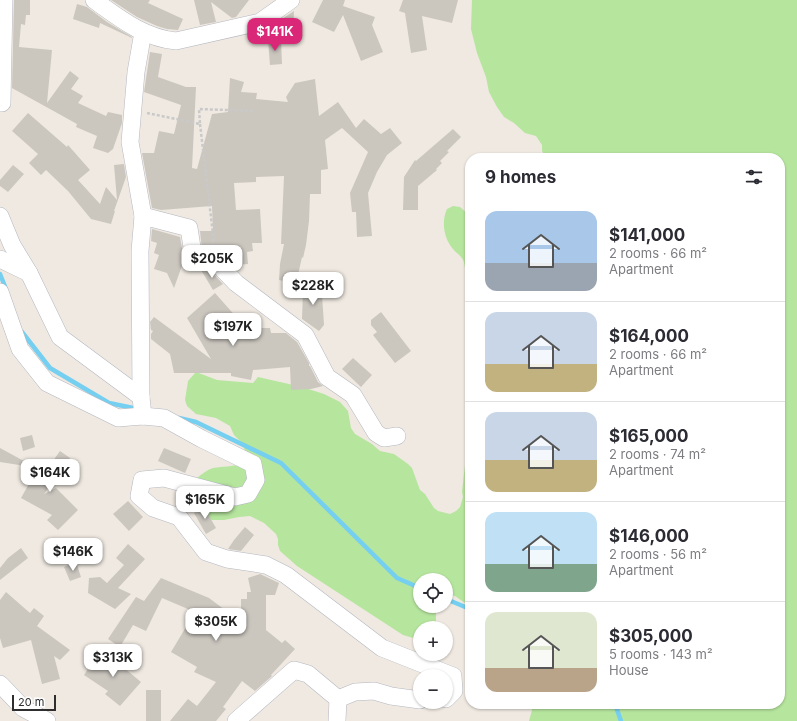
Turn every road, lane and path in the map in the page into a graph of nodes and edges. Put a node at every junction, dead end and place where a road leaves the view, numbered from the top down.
1 (4, 0) edge
2 (94, 0) edge
3 (291, 0) edge
4 (143, 32) junction
5 (0, 103) edge
6 (132, 110) junction
7 (254, 111) dead end
8 (200, 124) junction
9 (0, 216) edge
10 (144, 216) junction
11 (213, 258) junction
12 (0, 259) edge
13 (29, 273) junction
14 (0, 292) edge
15 (141, 397) junction
16 (143, 416) junction
17 (397, 436) dead end
18 (435, 669) edge
19 (453, 676) edge
20 (0, 684) edge
21 (453, 692) edge
22 (338, 699) junction
23 (413, 699) edge
24 (47, 721) edge
25 (236, 721) edge
26 (336, 721) edge

1 - 5 street
2 - 4 street
3 - 4 street
4 - 6 street
6 - 8 path
6 - 10 street
7 - 8 path
8 - 11 path
9 - 13 street
10 - 11 street
10 - 15 street
11 - 17 street
12 - 13 street
13 - 15 street
14 - 16 street
15 - 16 street
16 - 18 street
19 - 21 street
20 - 24 street
22 - 23 street
22 - 25 street
22 - 26 street

